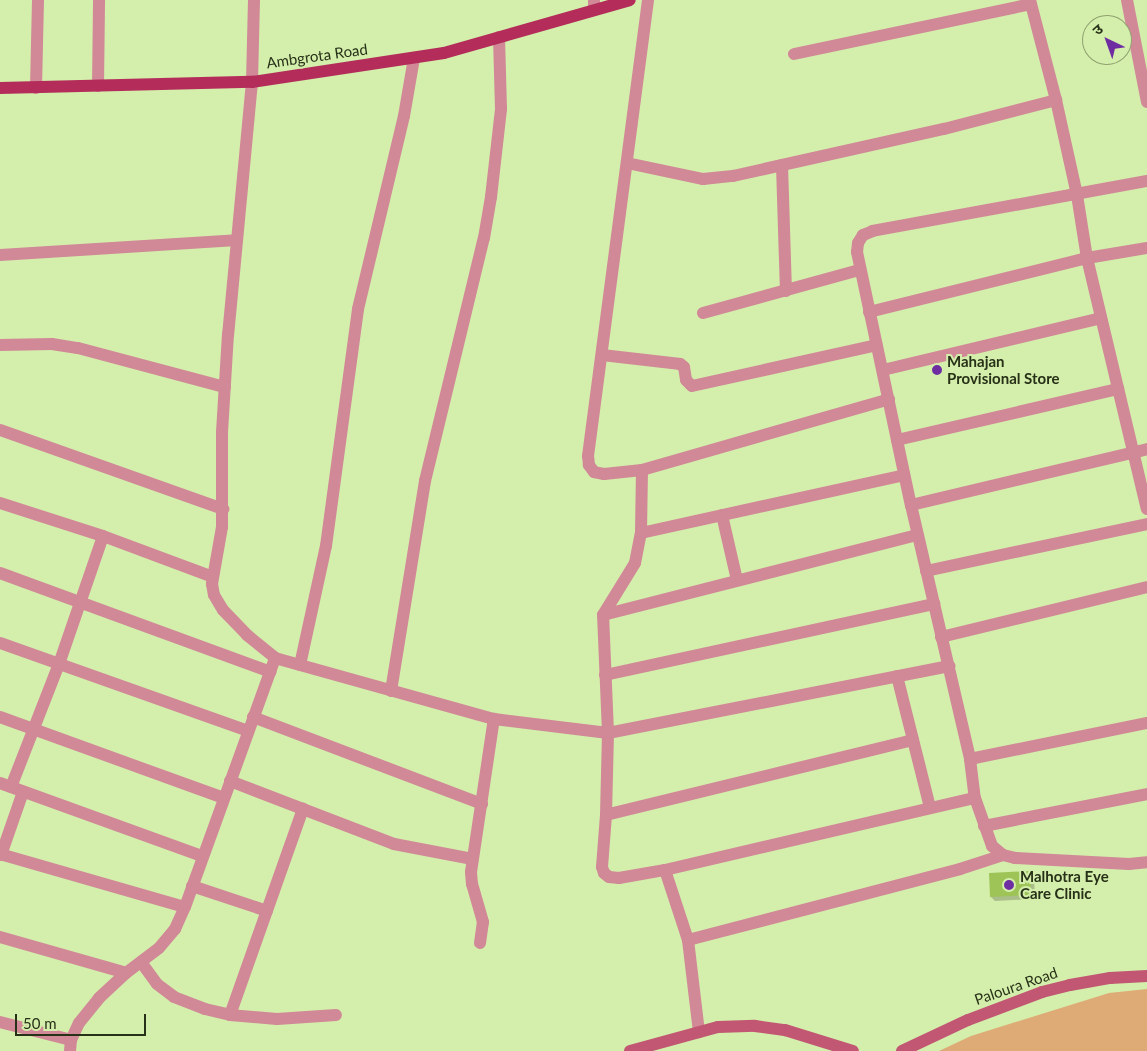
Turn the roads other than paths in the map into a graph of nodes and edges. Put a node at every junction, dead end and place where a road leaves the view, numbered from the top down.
1 (38, 0) edge
2 (99, 0) edge
3 (254, 0) edge
4 (630, 0) edge
5 (648, 0) edge
6 (1127, 0) edge
7 (1031, 2) edge
8 (594, 5) edge
9 (499, 37) junction
10 (1142, 44) edge
11 (794, 54) dead end
12 (414, 58) junction
13 (252, 82) junction
14 (98, 86) junction
15 (0, 88) edge
16 (36, 88) junction
17 (1056, 100) junction
18 (1147, 102) edge
19 (627, 163) junction
20 (782, 165) junction
21 (1147, 181) edge
22 (1077, 195) junction
23 (237, 240) junction
24 (1147, 248) edge
25 (0, 255) edge
26 (1087, 258) junction
27 (859, 270) junction
28 (786, 291) junction
29 (869, 312) junction
30 (703, 313) dead end
31 (1101, 318) junction
32 (0, 345) edge
33 (876, 345) junction
34 (602, 355) junction
35 (883, 370) junction
36 (225, 387) junction
37 (1118, 389) junction
38 (889, 400) junction
39 (0, 430) edge
40 (897, 440) junction
41 (1147, 449) edge
42 (1134, 453) junction
43 (642, 470) junction
44 (904, 475) junction
45 (0, 503) edge
46 (911, 504) junction
47 (223, 509) junction
48 (1147, 509) edge
49 (722, 516) junction
50 (1147, 524) edge
51 (641, 533) junction
52 (918, 534) junction
53 (103, 536) junction
54 (926, 571) junction
55 (0, 573) edge
56 (213, 577) junction
57 (737, 580) junction
58 (1147, 587) edge
59 (80, 602) junction
60 (934, 604) junction
61 (603, 615) junction
62 (941, 637) junction
63 (0, 643) edge
64 (275, 658) junction
65 (59, 664) junction
66 (300, 665) junction
67 (948, 666) junction
68 (270, 672) junction
69 (605, 675) junction
70 (897, 676) junction
71 (391, 690) junction
72 (0, 716) edge
73 (253, 717) junction
74 (494, 719) junction
75 (1147, 723) edge
76 (33, 728) junction
77 (248, 731) junction
78 (608, 733) junction
79 (913, 740) junction
80 (970, 759) junction
81 (230, 781) junction
82 (5, 785) edge
83 (24, 792) junction
84 (1147, 794) edge
85 (224, 798) junction
86 (975, 798) junction
87 (482, 804) junction
88 (930, 807) junction
89 (303, 809) junction
90 (606, 815) junction
91 (984, 826) junction
92 (1003, 854) junction
93 (0, 855) edge
94 (202, 856) junction
95 (473, 859) junction
96 (1147, 862) edge
97 (665, 870) junction
98 (192, 886) junction
99 (185, 907) junction
100 (267, 911) junction
101 (0, 937) edge
102 (688, 940) junction
103 (480, 943) dead end
104 (141, 962) junction
105 (126, 973) junction
106 (1147, 976) edge
107 (230, 1015) junction
108 (336, 1015) dead end
109 (0, 1022) edge
110 (699, 1032) junction
111 (71, 1046) edge
112 (630, 1051) edge
113 (853, 1051) edge
114 (902, 1051) edge

1 - 16 street
2 - 14 street
3 - 13 street
4 - 8 main road, Ambgrota Road
5 - 19 street
6 - 10 street
7 - 11 street
7 - 17 street
8 - 9 main road, Ambgrota Road
9 - 12 main road, Ambgrota Road
9 - 71 street
10 - 18 street
12 - 13 main road, Ambgrota Road
12 - 66 street
13 - 14 main road, Ambgrota Road
13 - 23 street
14 - 16 main road, Ambgrota Road
15 - 16 main road, Ambgrota Road
17 - 20 street
17 - 22 street
19 - 20 street
19 - 34 street
20 - 28 street
21 - 22 street
22 - 26 street
22 - 27 street
23 - 25 street
23 - 36 street
24 - 26 street
26 - 29 street
26 - 31 street
27 - 28 street
27 - 29 street
28 - 30 street
29 - 33 street
31 - 35 street
31 - 37 street
32 - 36 street
33 - 34 street
33 - 35 street
34 - 43 street
35 - 38 street
36 - 47 street
37 - 40 street
37 - 42 street
38 - 40 street
38 - 43 street
39 - 47 street
40 - 44 street
41 - 42 street
42 - 46 street
42 - 48 street
43 - 51 street
44 - 46 street
44 - 49 street
45 - 53 street
46 - 52 street
47 - 56 street
49 - 51 street
49 - 57 street
50 - 54 street
51 - 61 street
52 - 54 street
52 - 57 street
53 - 56 street
53 - 59 street
54 - 60 street
55 - 59 street
56 - 64 street
57 - 61 street
58 - 62 street
59 - 65 street
59 - 68 street
60 - 62 street
60 - 69 street
61 - 69 street
62 - 67 street
63 - 65 street
64 - 66 street
64 - 68 street
65 - 76 street
65 - 77 street
66 - 71 street
67 - 70 street
67 - 80 street
68 - 73 street
69 - 78 street
70 - 78 street
70 - 79 street
71 - 74 street
72 - 76 street
73 - 77 street
73 - 87 street
74 - 78 street
74 - 87 street
75 - 80 street
76 - 82 street
76 - 85 street
77 - 81 street
78 - 90 street
79 - 88 street
79 - 90 street
80 - 86 street
81 - 85 street
81 - 89 street
82 - 83 street
83 - 93 street
83 - 94 street
84 - 91 street
85 - 94 street
86 - 88 street
86 - 91 street
87 - 95 street
88 - 97 street
89 - 95 street
89 - 100 street
90 - 97 street
91 - 92 street
92 - 96 street
92 - 102 street
93 - 99 street
94 - 98 street
95 - 103 street
97 - 102 street
98 - 99 street
98 - 100 street
99 - 104 street
100 - 107 street
101 - 105 street
102 - 110 street
104 - 105 street
104 - 107 street
105 - 111 street
106 - 114 main road, Paloura Road
107 - 108 street
109 - 111 street
110 - 112 main road
110 - 113 main road

